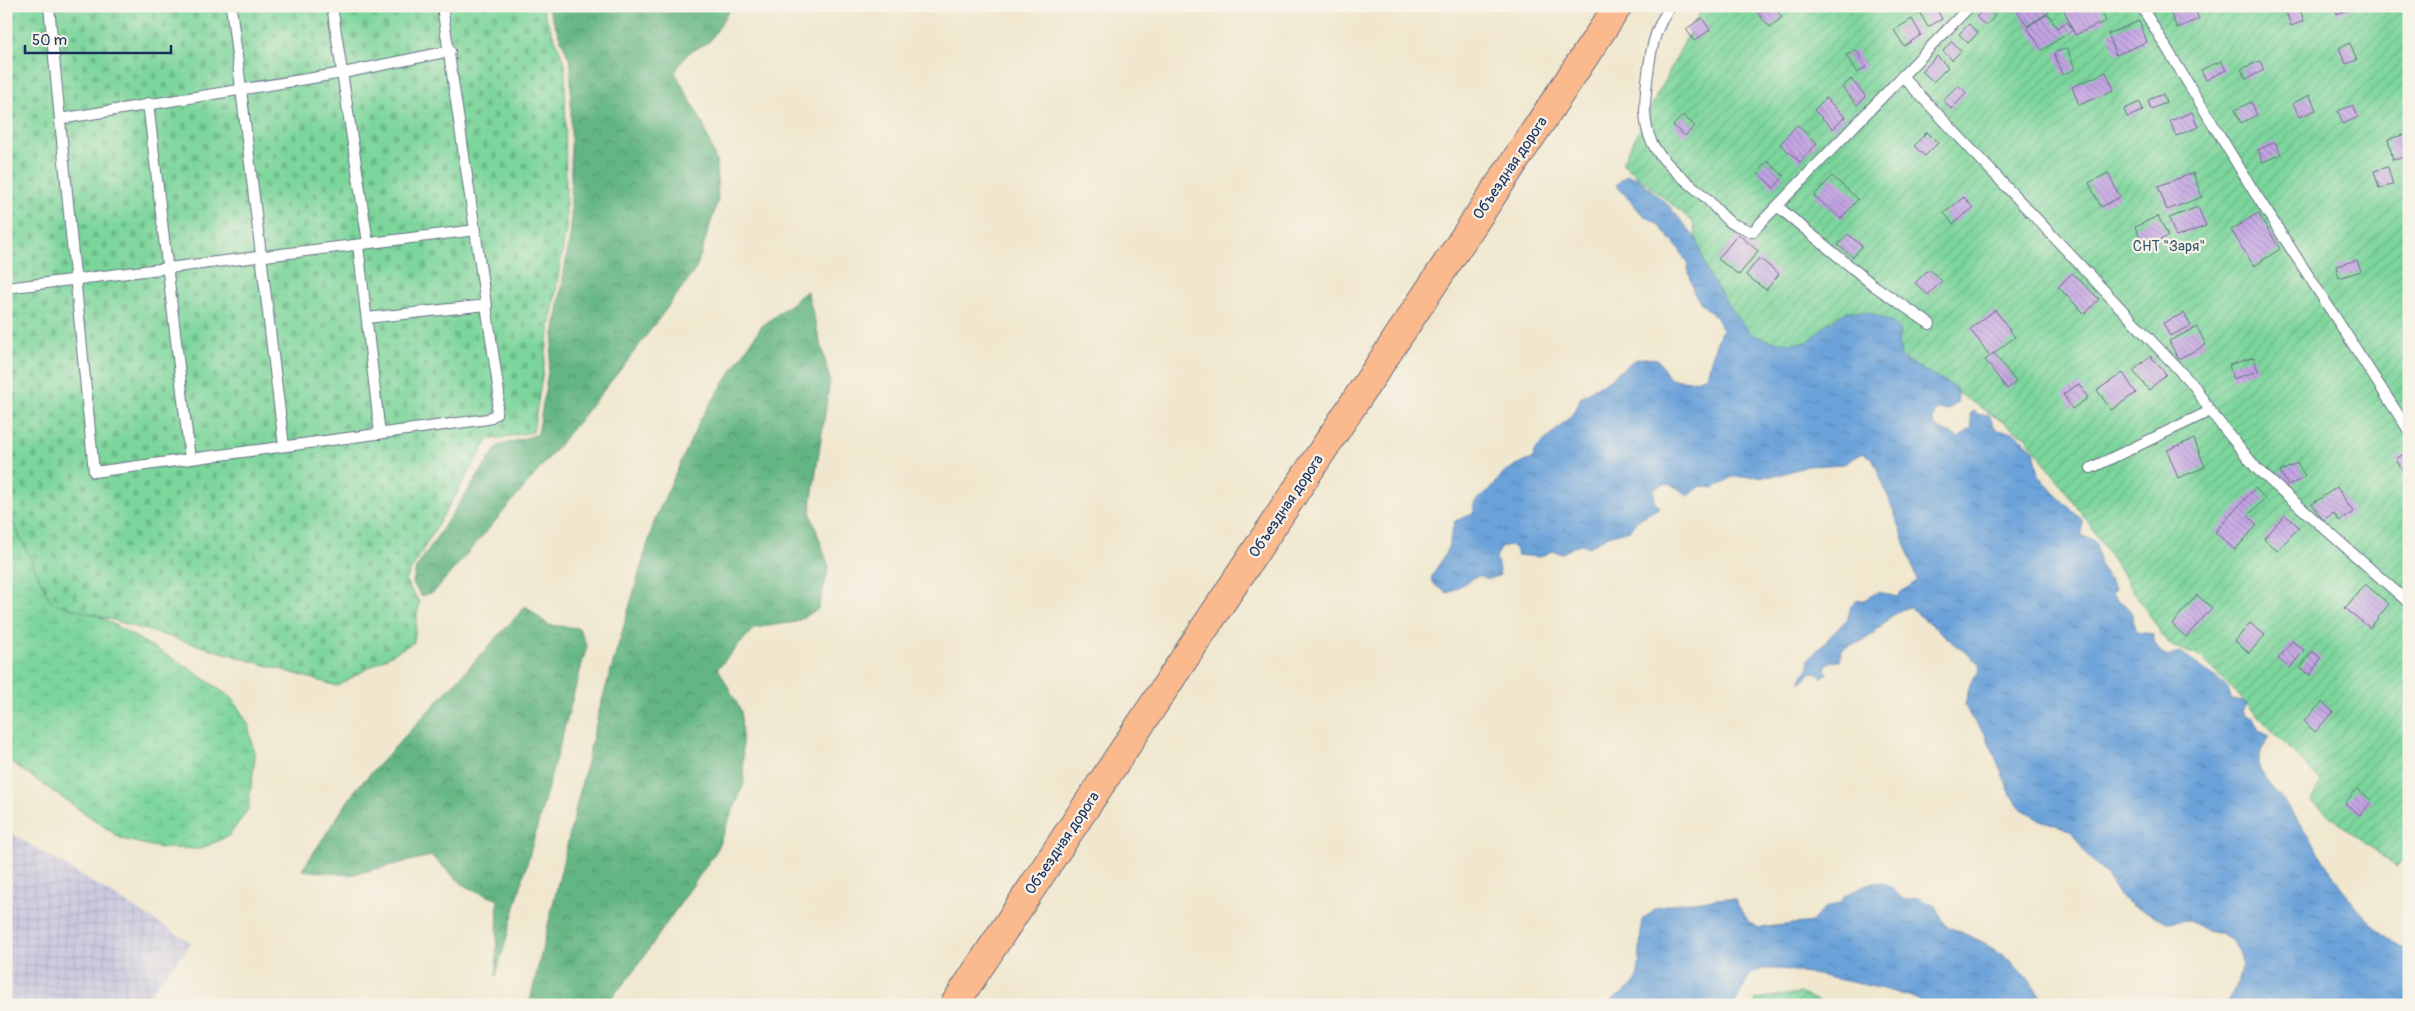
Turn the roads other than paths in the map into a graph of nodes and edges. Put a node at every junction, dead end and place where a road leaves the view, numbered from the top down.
1 (49, 6) edge
2 (231, 6) edge
3 (332, 6) edge
4 (442, 6) edge
5 (1618, 6) edge
6 (1671, 6) edge
7 (1970, 6) edge
8 (2141, 6) edge
9 (450, 51) junction
10 (343, 73) junction
11 (1902, 76) junction
12 (241, 88) junction
13 (148, 103) junction
14 (60, 119) junction
15 (1777, 206) junction
16 (476, 230) junction
17 (363, 244) junction
18 (261, 257) junction
19 (167, 269) junction
20 (75, 281) junction
21 (6, 288) edge
22 (487, 304) junction
23 (367, 318) junction
24 (1930, 324) dead end
25 (2210, 411) junction
26 (2409, 432) edge
27 (380, 434) junction
28 (284, 446) junction
29 (190, 459) junction
30 (2091, 468) dead end
31 (2409, 603) edge
32 (954, 1005) edge

1 - 14 lane
2 - 12 lane
3 - 10 lane
4 - 9 lane
5 - 32 main road, Объездная дорога
6 - 15 lane
7 - 11 lane
8 - 26 lane
9 - 10 lane
9 - 16 lane
10 - 12 lane
10 - 17 lane
11 - 15 lane
11 - 25 lane
12 - 13 lane
12 - 18 lane
13 - 14 lane
13 - 19 lane
14 - 20 lane
15 - 24 lane
16 - 17 lane
16 - 22 lane
17 - 18 lane
17 - 23 lane
18 - 19 lane
18 - 28 lane
19 - 20 lane
19 - 29 lane
20 - 21 lane
20 - 29 lane
22 - 23 lane
22 - 27 lane
23 - 27 lane
25 - 30 lane
25 - 31 lane
27 - 28 lane
28 - 29 lane

